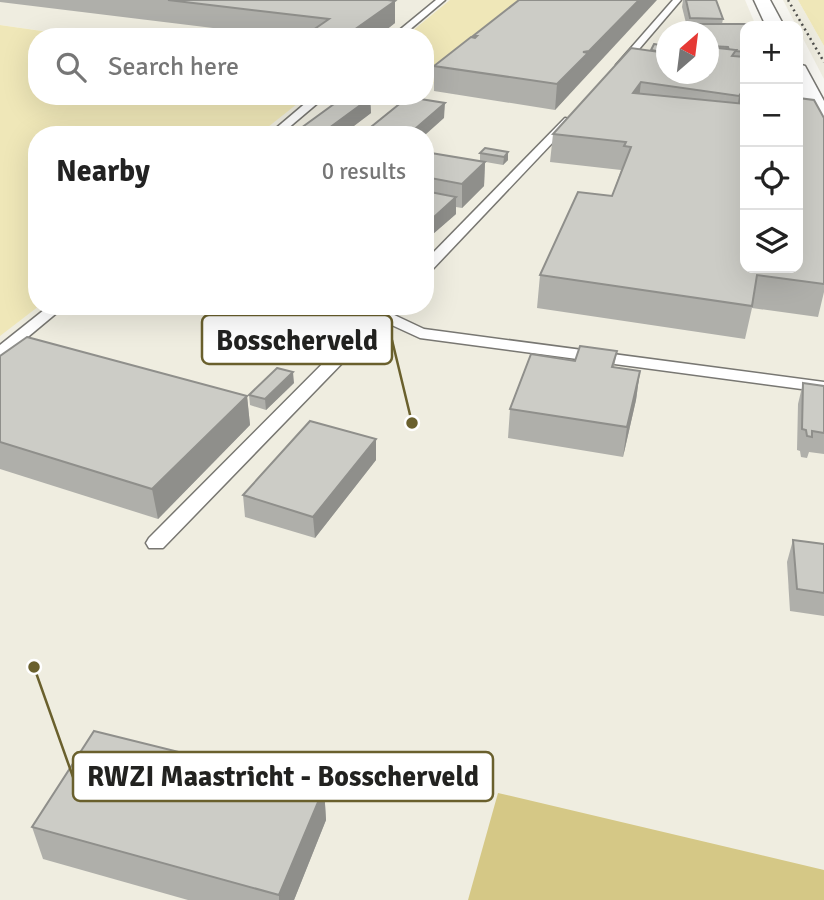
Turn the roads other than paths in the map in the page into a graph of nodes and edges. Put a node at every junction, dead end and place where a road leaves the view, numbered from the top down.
1 (441, 0) edge
2 (677, 0) edge
3 (762, 0) edge
4 (772, 21) edge
5 (406, 28) edge
6 (609, 79) edge
7 (803, 80) edge
8 (310, 105) edge
9 (580, 109) edge
10 (824, 121) edge
11 (283, 126) edge
12 (434, 260) edge
13 (47, 315) edge
14 (380, 315) edge
15 (391, 315) edge
16 (0, 353) edge
17 (824, 387) edge
18 (156, 542) dead end

1 - 5 lane
2 - 6 lane
3 - 4 street
7 - 10 street
8 - 11 lane
9 - 12 lane
13 - 16 lane
14 - 18 lane
15 - 17 lane

